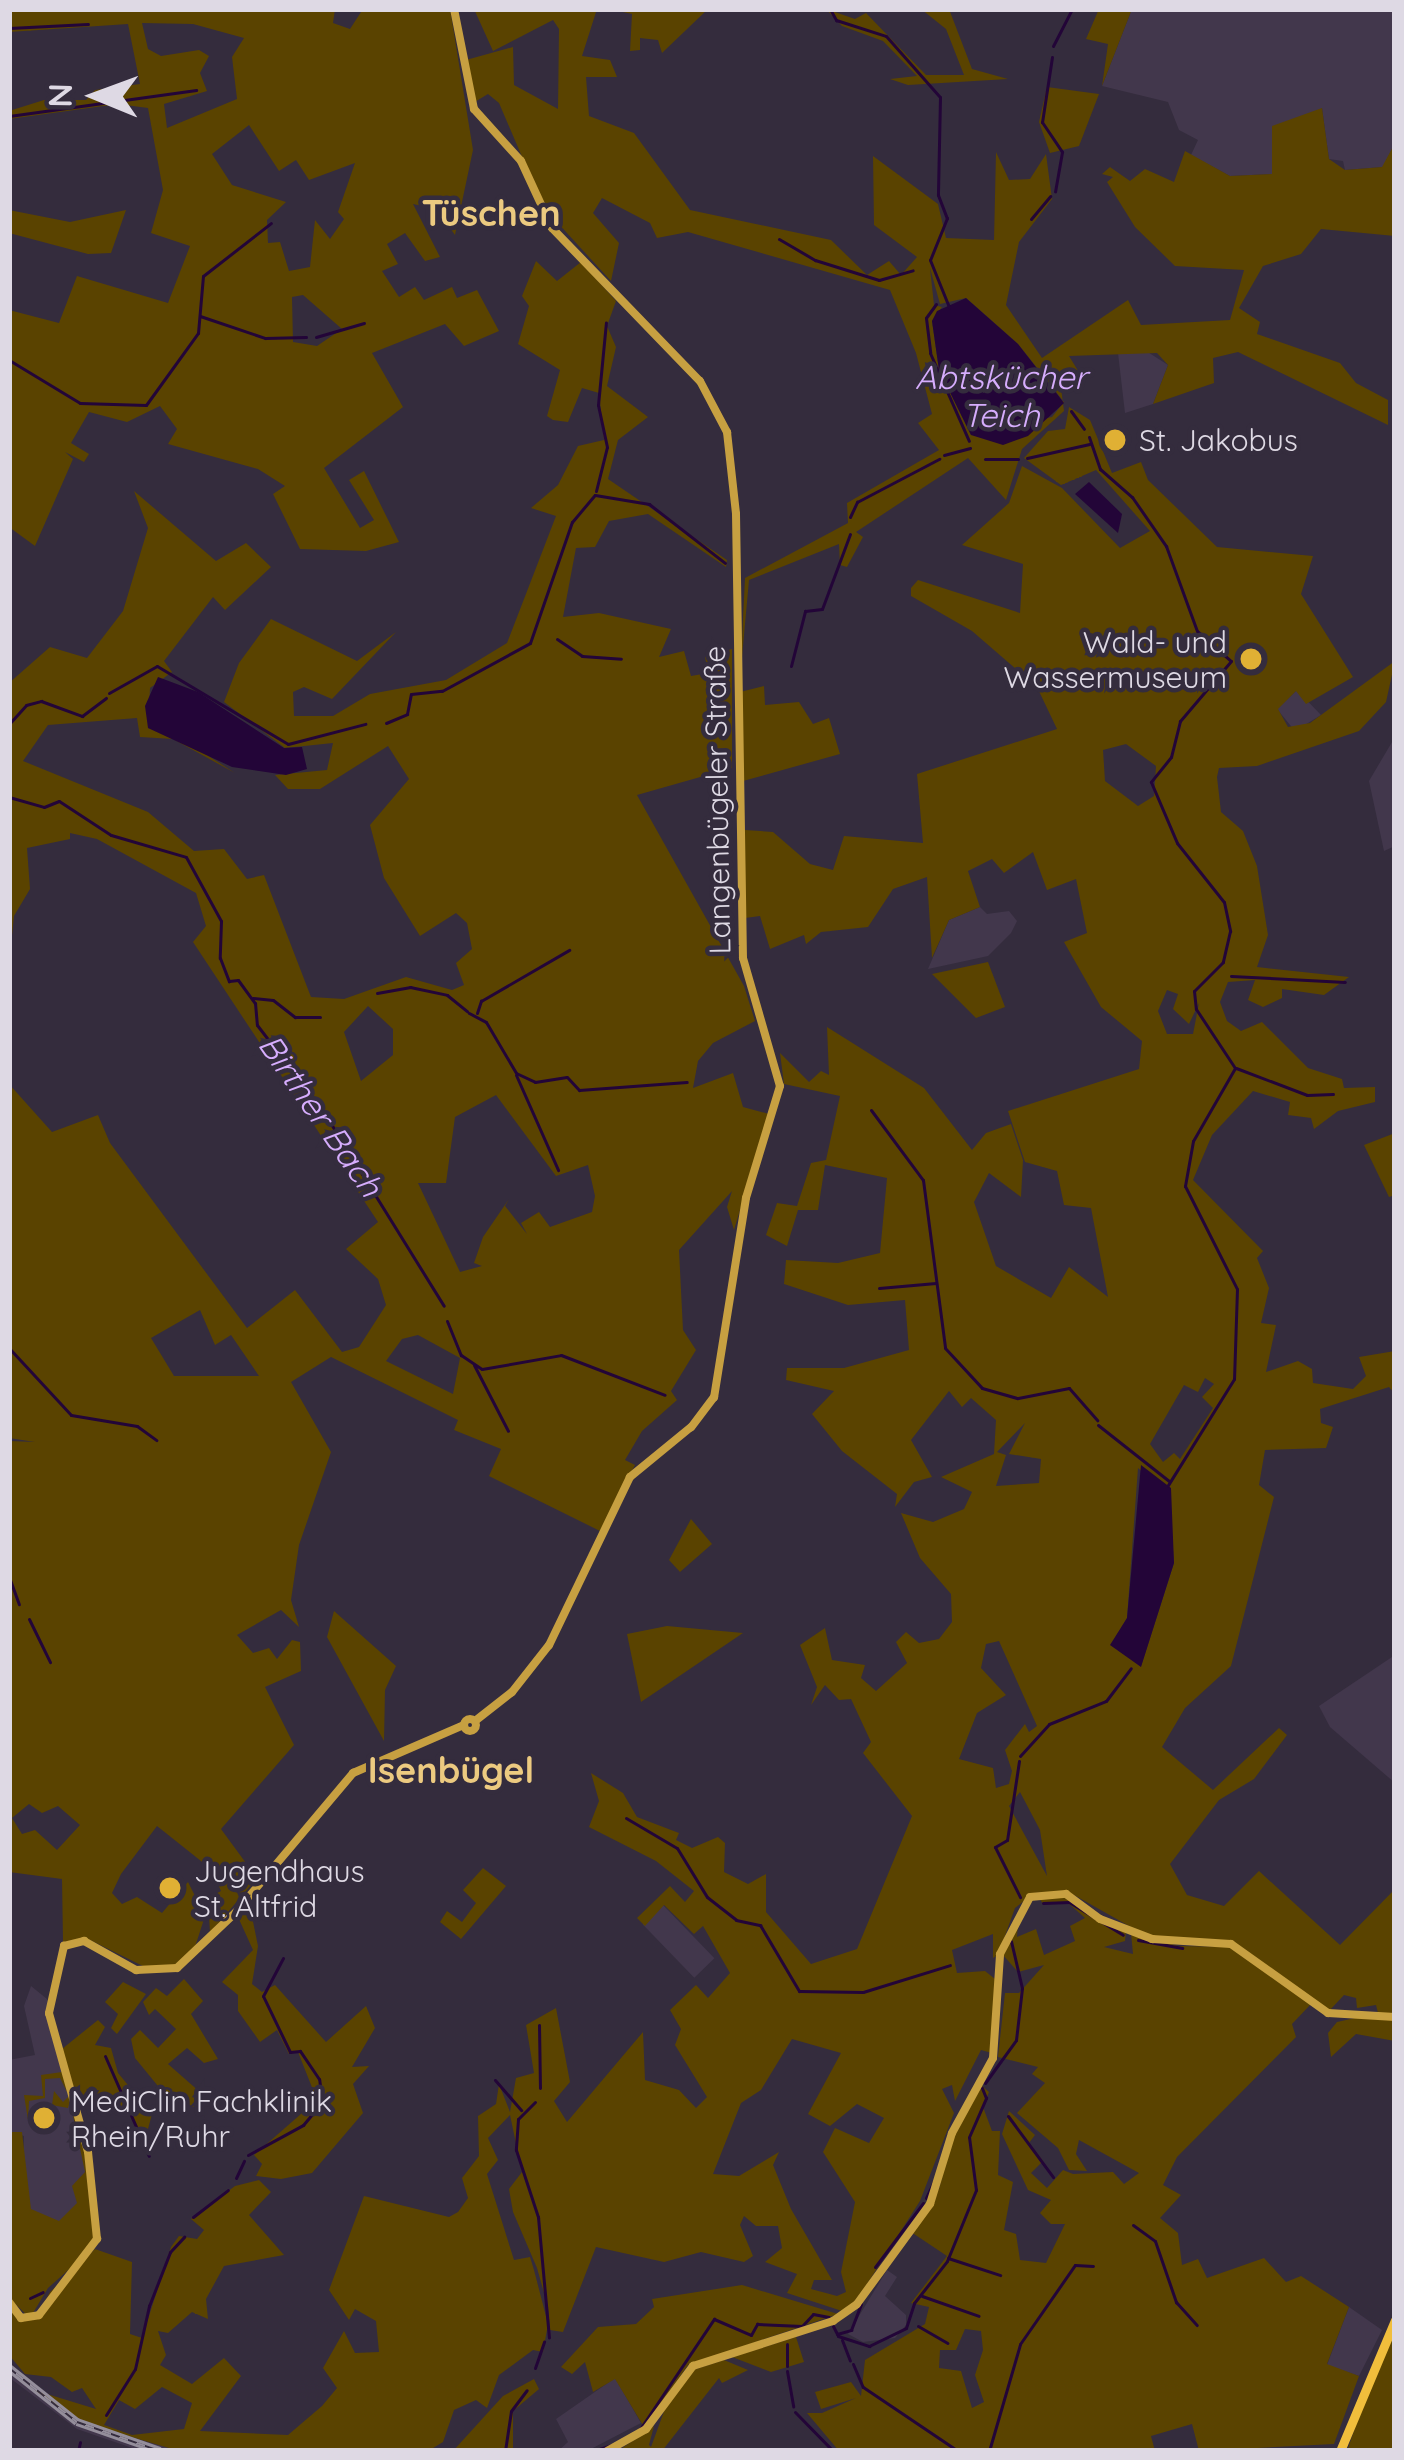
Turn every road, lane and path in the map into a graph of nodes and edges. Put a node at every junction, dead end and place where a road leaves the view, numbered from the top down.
1 (454, 9) edge
2 (1395, 2017) edge
3 (9, 2302) edge
4 (1395, 2320) edge
5 (607, 2451) edge
6 (1340, 2451) edge

1 - 3 main road, Langenbügeler Straße
2 - 5 main road
4 - 6 main road

